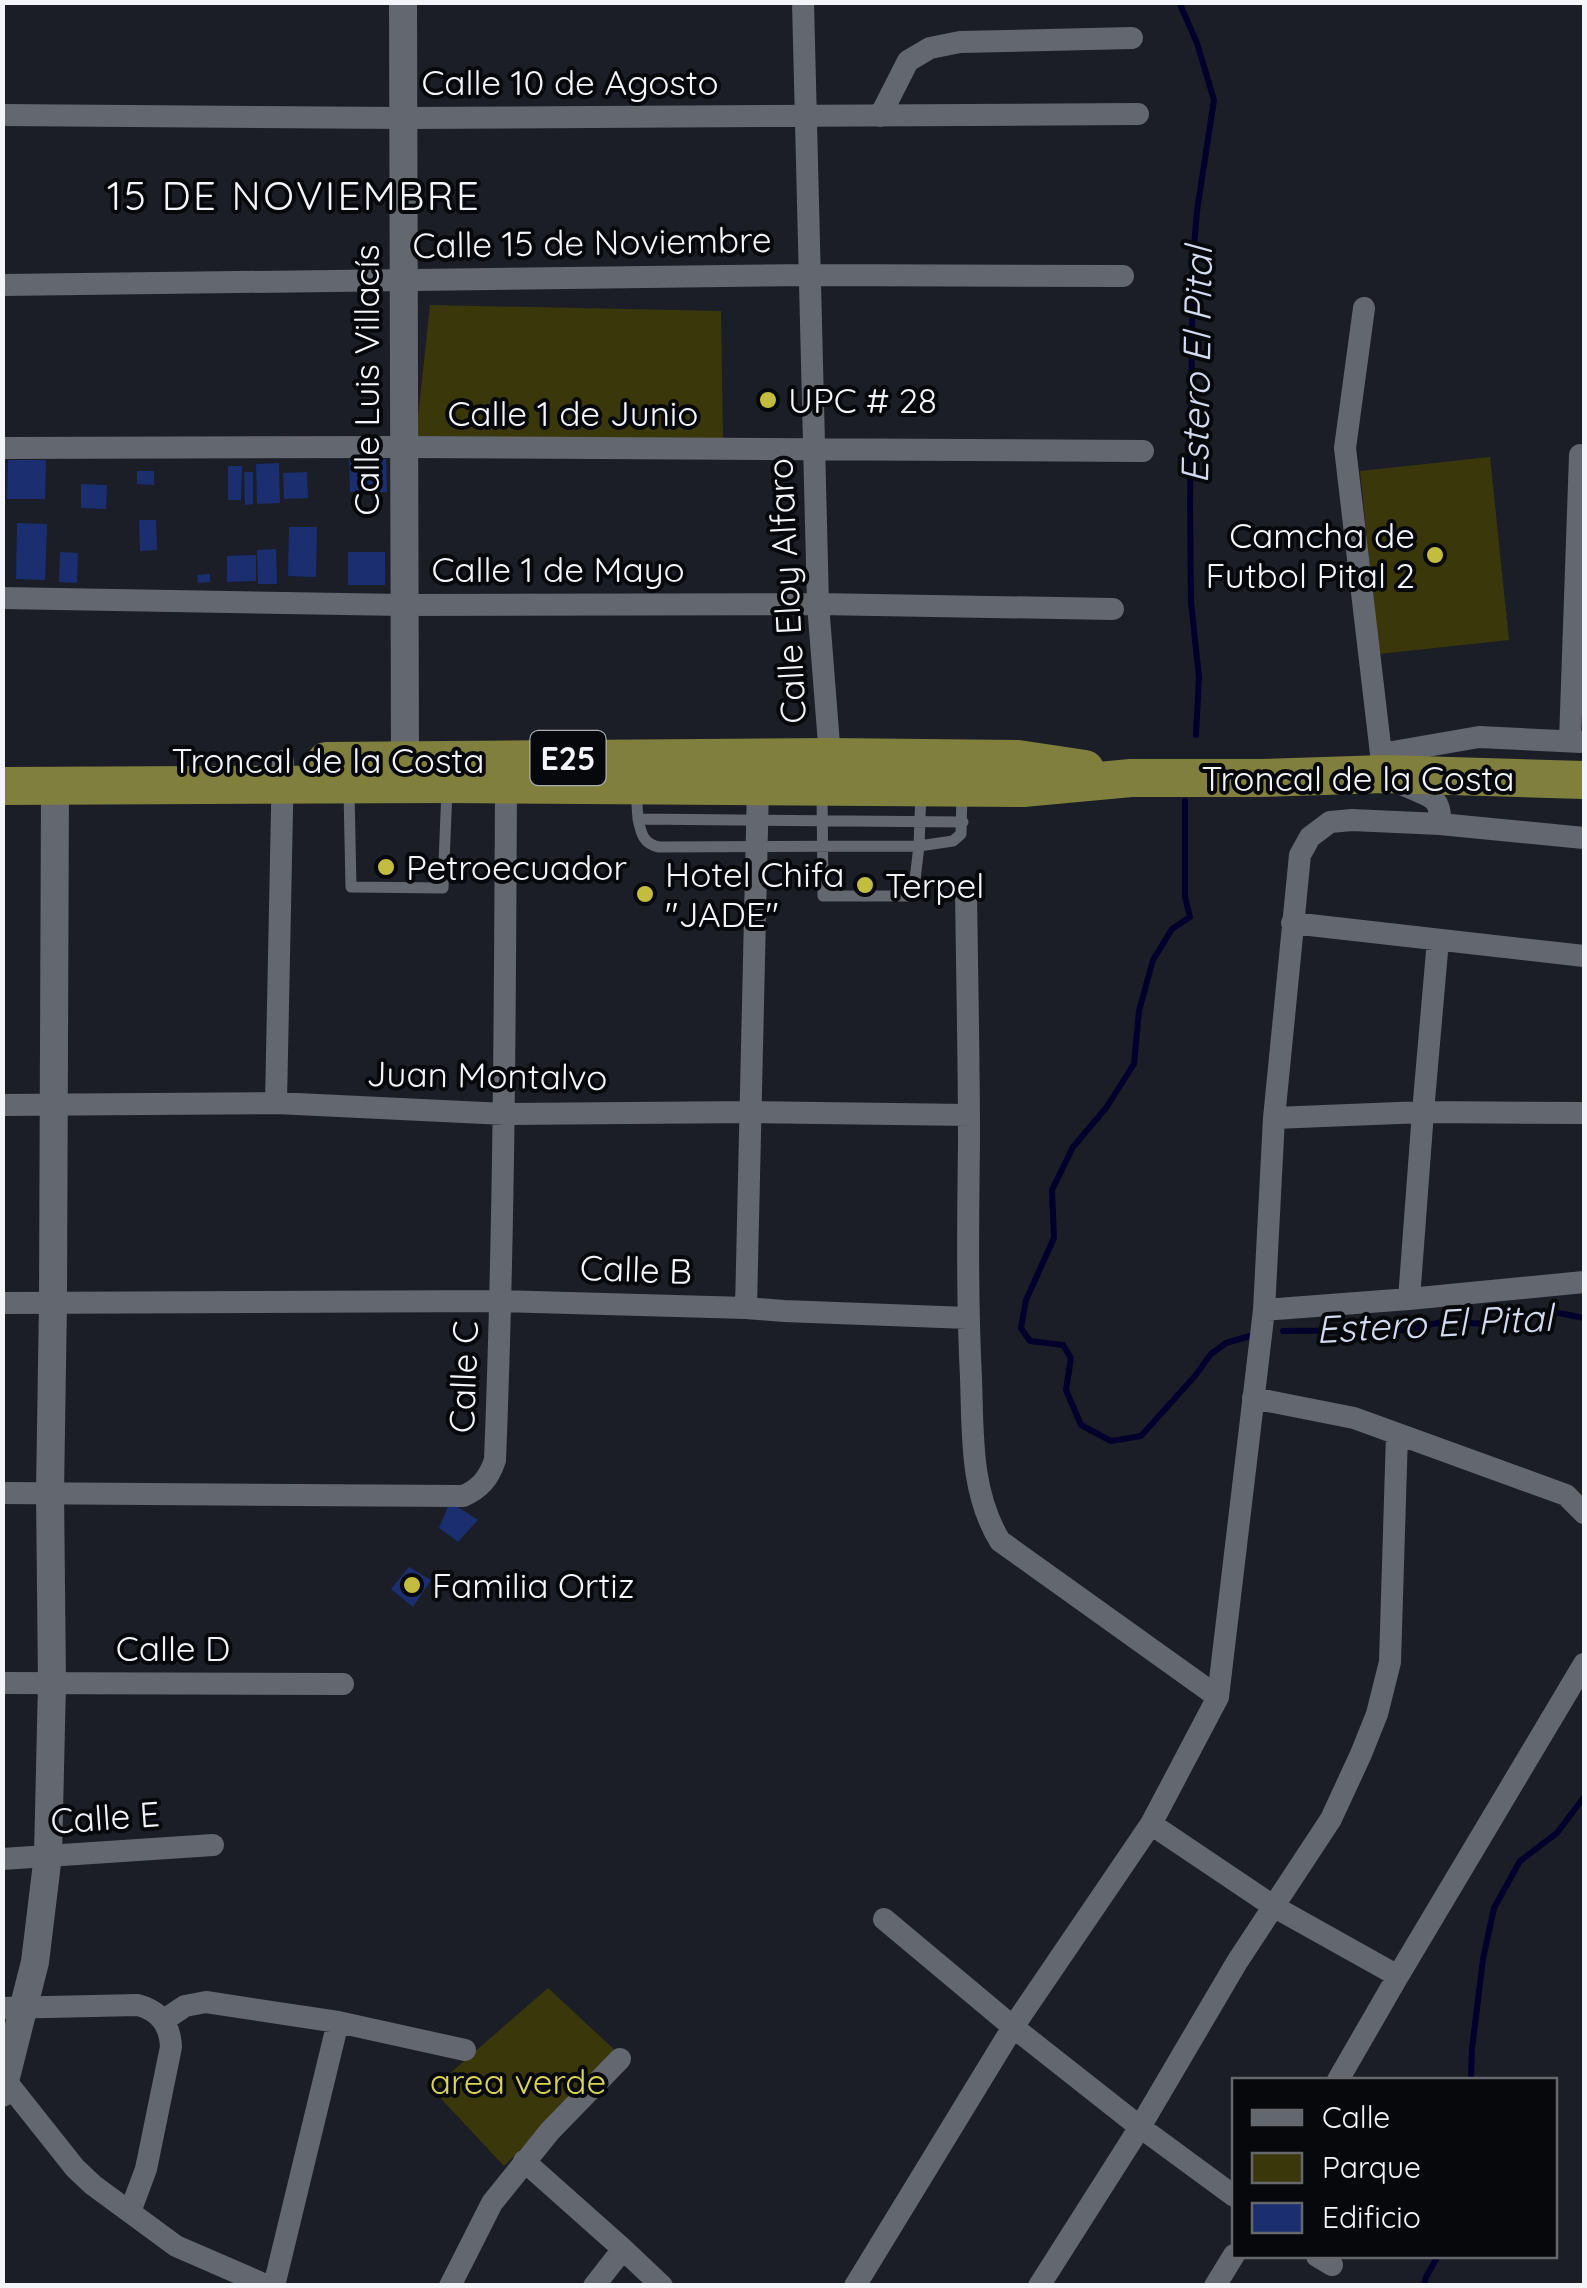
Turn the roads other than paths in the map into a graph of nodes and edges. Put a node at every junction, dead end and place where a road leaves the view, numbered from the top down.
1 (403, 2) edge
2 (804, 2) edge
3 (1132, 38) dead end
4 (1138, 114) dead end
5 (2, 115) edge
6 (880, 116) junction
7 (806, 117) junction
8 (403, 118) junction
9 (810, 274) junction
10 (1123, 276) dead end
11 (403, 279) junction
12 (2, 285) edge
13 (1364, 308) dead end
14 (403, 447) junction
15 (2, 448) edge
16 (814, 448) junction
17 (1143, 450) dead end
18 (1580, 455) dead end
19 (2, 598) edge
20 (818, 604) junction
21 (403, 605) junction
22 (1112, 608) dead end
23 (1577, 742) edge
24 (404, 758) junction
25 (2, 761) edge
26 (1383, 764) junction
27 (283, 773) junction
28 (348, 773) junction
29 (1132, 778) junction
30 (1584, 780) edge
31 (447, 784) junction
32 (506, 785) junction
33 (2, 786) edge
34 (55, 786) junction
35 (824, 788) junction
36 (637, 803) junction
37 (758, 803) junction
38 (921, 805) junction
39 (962, 805) junction
40 (1440, 824) junction
41 (1584, 838) edge
42 (919, 846) junction
43 (758, 847) junction
44 (822, 847) junction
45 (966, 889) dead end
46 (1292, 923) junction
47 (1438, 940) junction
48 (1584, 956) edge
49 (276, 1103) junction
50 (2, 1106) edge
51 (53, 1106) junction
52 (752, 1112) junction
53 (1423, 1112) junction
54 (505, 1114) junction
55 (1584, 1114) edge
56 (969, 1115) junction
57 (1274, 1118) junction
58 (1584, 1282) edge
59 (1409, 1299) junction
60 (502, 1301) junction
61 (54, 1302) junction
62 (2, 1303) edge
63 (746, 1308) junction
64 (1264, 1310) junction
65 (968, 1318) junction
66 (1252, 1398) junction
67 (1398, 1434) junction
68 (50, 1492) junction
69 (2, 1494) edge
70 (1584, 1513) edge
71 (1584, 1664) edge
72 (2, 1683) edge
73 (52, 1683) junction
74 (343, 1684) dead end
75 (1218, 1697) junction
76 (1151, 1824) junction
77 (213, 1845) dead end
78 (48, 1855) junction
79 (2, 1859) edge
80 (1273, 1906) junction
81 (884, 1920) dead end
82 (1398, 1976) junction
83 (13, 2007) edge
84 (164, 2020) junction
85 (338, 2022) junction
86 (1012, 2027) junction
87 (464, 2050) dead end
88 (620, 2058) dead end
89 (1339, 2078) edge
90 (4, 2087) edge
91 (1140, 2127) junction
92 (524, 2162) junction
93 (1232, 2195) edge
94 (130, 2212) junction
95 (623, 2249) junction
96 (1233, 2258) edge
97 (271, 2286) edge
98 (450, 2286) edge
99 (594, 2286) edge
100 (662, 2286) edge
101 (856, 2286) edge
102 (1039, 2286) edge
103 (1215, 2286) edge

1 - 8 street, Calle Luis Villacís
2 - 7 street, Calle Eloy Alfaro
3 - 6 street
4 - 6 street, Calle 10 de Agosto
5 - 8 street, Calle 10 de Agosto
6 - 7 street, Calle 10 de Agosto
7 - 8 street, Calle 10 de Agosto
7 - 9 street, Calle Eloy Alfaro
8 - 11 street, Calle Luis Villacís
9 - 10 street, Calle 15 de Noviembre
9 - 11 street, Calle 15 de Noviembre
9 - 16 street, Calle Eloy Alfaro
11 - 12 street, Calle 15 de Noviembre
11 - 14 street, Calle Luis Villacís
13 - 26 street
14 - 15 street, Calle 1 de Junio
14 - 16 street, Calle 1 de Junio
14 - 21 street, Calle Luis Villacís
16 - 17 street, Calle 1 de Junio
16 - 20 street, Calle Eloy Alfaro
18 - 23 street
19 - 21 street, Calle 1 de Mayo
20 - 21 street, Calle 1 de Mayo
20 - 22 street, Calle 1 de Mayo
20 - 35 street, Calle Eloy Alfaro
21 - 24 street, Calle Luis Villacís
23 - 26 street
24 - 28 highway, Troncal de la Costa / E25
24 - 35 highway, Troncal de la Costa / E25
25 - 27 highway, Troncal de la Costa / E25
26 - 29 highway, Troncal de la Costa / E25
26 - 30 highway, Troncal de la Costa / E25
26 - 40 street
27 - 28 highway, Troncal de la Costa / E25
27 - 34 highway, Troncal de la Costa / E25
27 - 49 street
28 - 31 highway, Troncal de la Costa / E25
28 - 31 lane
29 - 35 highway, Troncal de la Costa / E25
29 - 39 highway, Troncal de la Costa / E25
31 - 32 highway, Troncal de la Costa / E25
32 - 36 highway, Troncal de la Costa / E25
32 - 54 street, Calle C
33 - 34 highway, Troncal de la Costa / E25
34 - 51 street
35 - 37 highway, Troncal de la Costa / E25
35 - 38 highway, Troncal de la Costa / E25
35 - 44 lane
36 - 37 highway, Troncal de la Costa / E25
36 - 43 lane
37 - 43 street
38 - 39 highway, Troncal de la Costa / E25
38 - 42 lane
39 - 42 lane
40 - 41 street
40 - 46 street
42 - 44 lane
42 - 44 lane
43 - 44 lane
43 - 52 street
45 - 56 street
46 - 47 street
46 - 57 street
47 - 48 street
47 - 53 street
49 - 51 street, Juan Montalvo
49 - 54 street, Juan Montalvo
50 - 51 street, Juan Montalvo
51 - 61 street
52 - 54 street, Juan Montalvo
52 - 56 street, Juan Montalvo
52 - 63 street
53 - 55 street
53 - 57 street
53 - 59 street
54 - 60 street, Calle C
56 - 65 street
57 - 64 street
58 - 59 street
59 - 64 street
60 - 61 street, Calle B
60 - 63 street, Calle B
60 - 68 street, Calle C
61 - 62 street, Calle B
61 - 68 street
63 - 65 street, Calle B
64 - 66 street
65 - 75 street
66 - 67 street
66 - 75 street
67 - 70 street
67 - 80 street
68 - 69 street, Calle C
68 - 73 street
71 - 82 street
72 - 73 street, Calle D
73 - 74 street, Calle D
73 - 78 street
75 - 76 street
76 - 80 street
76 - 86 street
77 - 78 street, Calle E
78 - 79 street, Calle E
78 - 83 street
80 - 82 street
80 - 91 street
81 - 86 street
82 - 89 street
83 - 84 street
83 - 90 street
84 - 85 street
84 - 94 street
85 - 87 street
85 - 97 street
86 - 91 street
86 - 101 street
88 - 92 street
90 - 94 street
91 - 93 street
91 - 102 street
92 - 95 street
92 - 98 street
94 - 97 street
95 - 99 street
95 - 100 street
96 - 103 street

